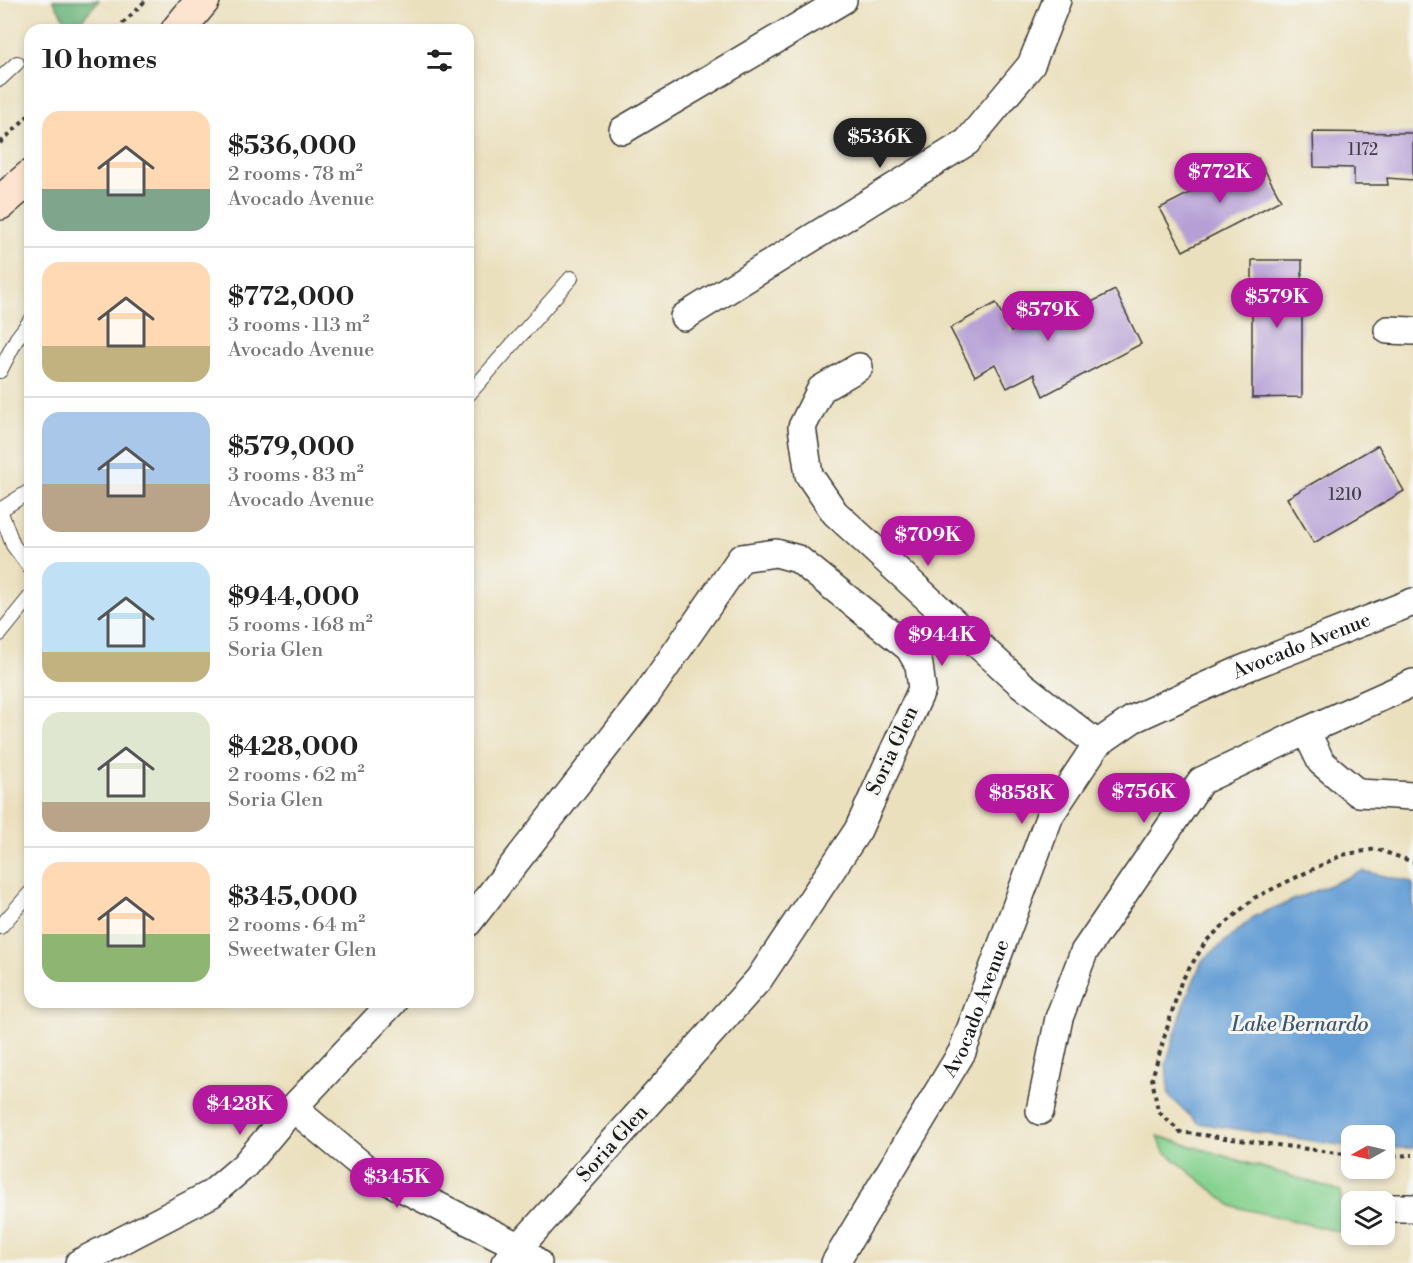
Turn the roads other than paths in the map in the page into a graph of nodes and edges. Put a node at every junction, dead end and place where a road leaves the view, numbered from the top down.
1 (203, 0) edge
2 (843, 0) edge
3 (1057, 0) edge
4 (183, 24) edge
5 (17, 63) dead end
6 (0, 79) edge
7 (622, 130) dead end
8 (24, 182) edge
9 (0, 202) edge
10 (571, 278) dead end
11 (684, 316) dead end
12 (24, 329) edge
13 (859, 367) dead end
14 (0, 370) edge
15 (474, 388) edge
16 (24, 495) edge
17 (24, 560) edge
18 (1413, 602) edge
19 (24, 604) edge
20 (0, 634) edge
21 (1413, 683) edge
22 (1306, 731) junction
23 (1097, 744) junction
24 (1413, 796) edge
25 (24, 900) edge
26 (474, 915) edge
27 (0, 927) edge
28 (387, 1008) edge
29 (293, 1108) junction
30 (1040, 1111) dead end
31 (1395, 1208) edge
32 (1413, 1208) edge
33 (521, 1258) edge
34 (79, 1263) edge
35 (835, 1263) edge

1 - 4 street
2 - 7 street
3 - 11 street
5 - 6 lane
8 - 9 street
10 - 15 lane
12 - 14 lane
13 - 23 street
16 - 17 lane
18 - 23 street, Avocado Avenue
19 - 20 lane
21 - 22 street
22 - 24 street
22 - 30 street
23 - 35 street, Avocado Avenue
25 - 27 lane
26 - 33 street, Soria Glen
28 - 29 street
29 - 33 street
29 - 34 street
31 - 32 street

